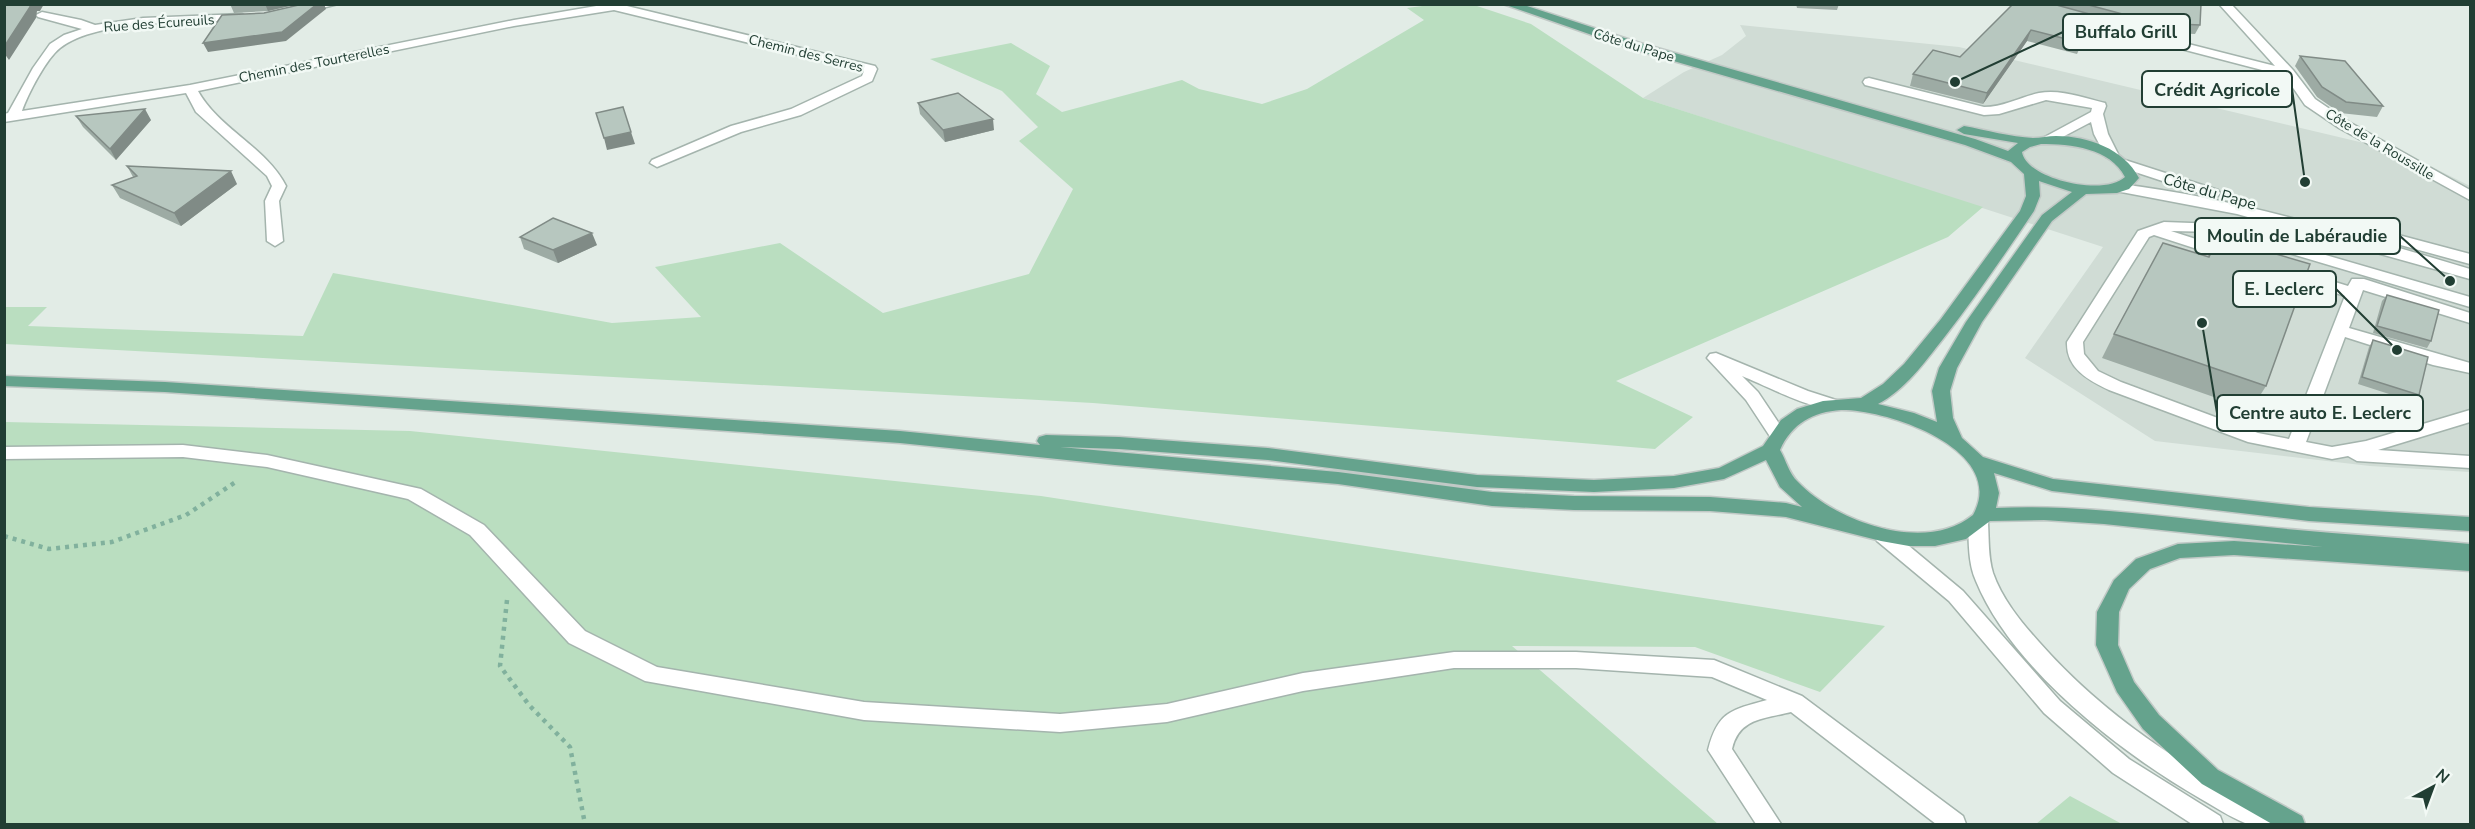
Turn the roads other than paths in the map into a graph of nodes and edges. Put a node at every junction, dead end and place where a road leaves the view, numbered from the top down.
1 (333, 4) edge
2 (1508, 4) edge
3 (2224, 4) edge
4 (619, 6) edge
5 (288, 13) edge
6 (42, 15) dead end
7 (256, 16) edge
8 (2067, 16) edge
9 (93, 29) junction
10 (2289, 73) junction
11 (1761, 82) junction
12 (1869, 82) dead end
13 (190, 89) junction
14 (2098, 110) junction
15 (9, 117) edge
16 (2048, 139) junction
17 (2031, 141) junction
18 (2111, 154) junction
19 (2016, 159) junction
20 (657, 163) dead end
21 (2125, 164) junction
22 (2031, 173) junction
23 (2121, 188) junction
24 (2083, 190) junction
25 (2470, 196) edge
26 (2153, 230) junction
27 (275, 241) dead end
28 (2470, 259) edge
29 (2470, 274) edge
30 (2358, 282) junction
31 (2470, 302) edge
32 (2470, 318) edge
33 (2339, 330) junction
34 (2470, 368) edge
35 (4, 381) edge
36 (1833, 405) junction
37 (1858, 406) junction
38 (2470, 416) edge
39 (900, 437) junction
40 (1954, 440) junction
41 (1774, 442) junction
42 (2295, 446) junction
43 (4, 453) edge
44 (2332, 453) junction
45 (1976, 461) junction
46 (2470, 462) edge
47 (1981, 519) junction
48 (2470, 524) edge
49 (1846, 525) junction
50 (1884, 536) junction
51 (2470, 551) edge
52 (2470, 564) edge
53 (1794, 702) junction
54 (1769, 825) edge
55 (1954, 825) edge
56 (2211, 825) edge
57 (2269, 825) edge
58 (2293, 825) edge

1 - 5 street
2 - 11 main road, Côte du Pape
3 - 10 street, Côte de la Roussille
4 - 13 street, Chemin des Tourterelles
4 - 20 street, Chemin des Serres
6 - 9 street, Rue des Écureuils
7 - 9 street, Rue des Écureuils
8 - 10 street
9 - 15 street, Rue des Écureuils
10 - 25 street, Côte de la Roussille
11 - 17 main road, Côte du Pape
11 - 19 main road, Côte du Pape
12 - 14 street
13 - 15 street, Chemin des Tourterelles
13 - 27 street
14 - 16 street
14 - 18 street
16 - 17 main road, Côte du Pape
16 - 18 main road, Côte du Pape
17 - 19 main road
18 - 21 main road, Côte du Pape
19 - 22 main road
21 - 23 main road
21 - 28 street, Côte du Pape
22 - 24 main road
22 - 37 main road
23 - 24 main road
23 - 29 street, Côte du Pape
24 - 40 main road
26 - 30 street
26 - 30 street
26 - 42 street
30 - 31 street
30 - 32 street
30 - 33 street
33 - 34 street
33 - 42 street
35 - 39 main road
36 - 37 main road
36 - 41 main road
36 - 41 street
37 - 40 main road
38 - 44 street
39 - 41 main road
39 - 49 main road
40 - 45 main road
41 - 49 main road
42 - 44 street
43 - 53 street
44 - 46 street
45 - 47 main road
45 - 48 main road
47 - 50 main road
47 - 51 main road
47 - 57 street
49 - 50 main road
50 - 56 street
52 - 58 main road
53 - 54 street
53 - 55 street

